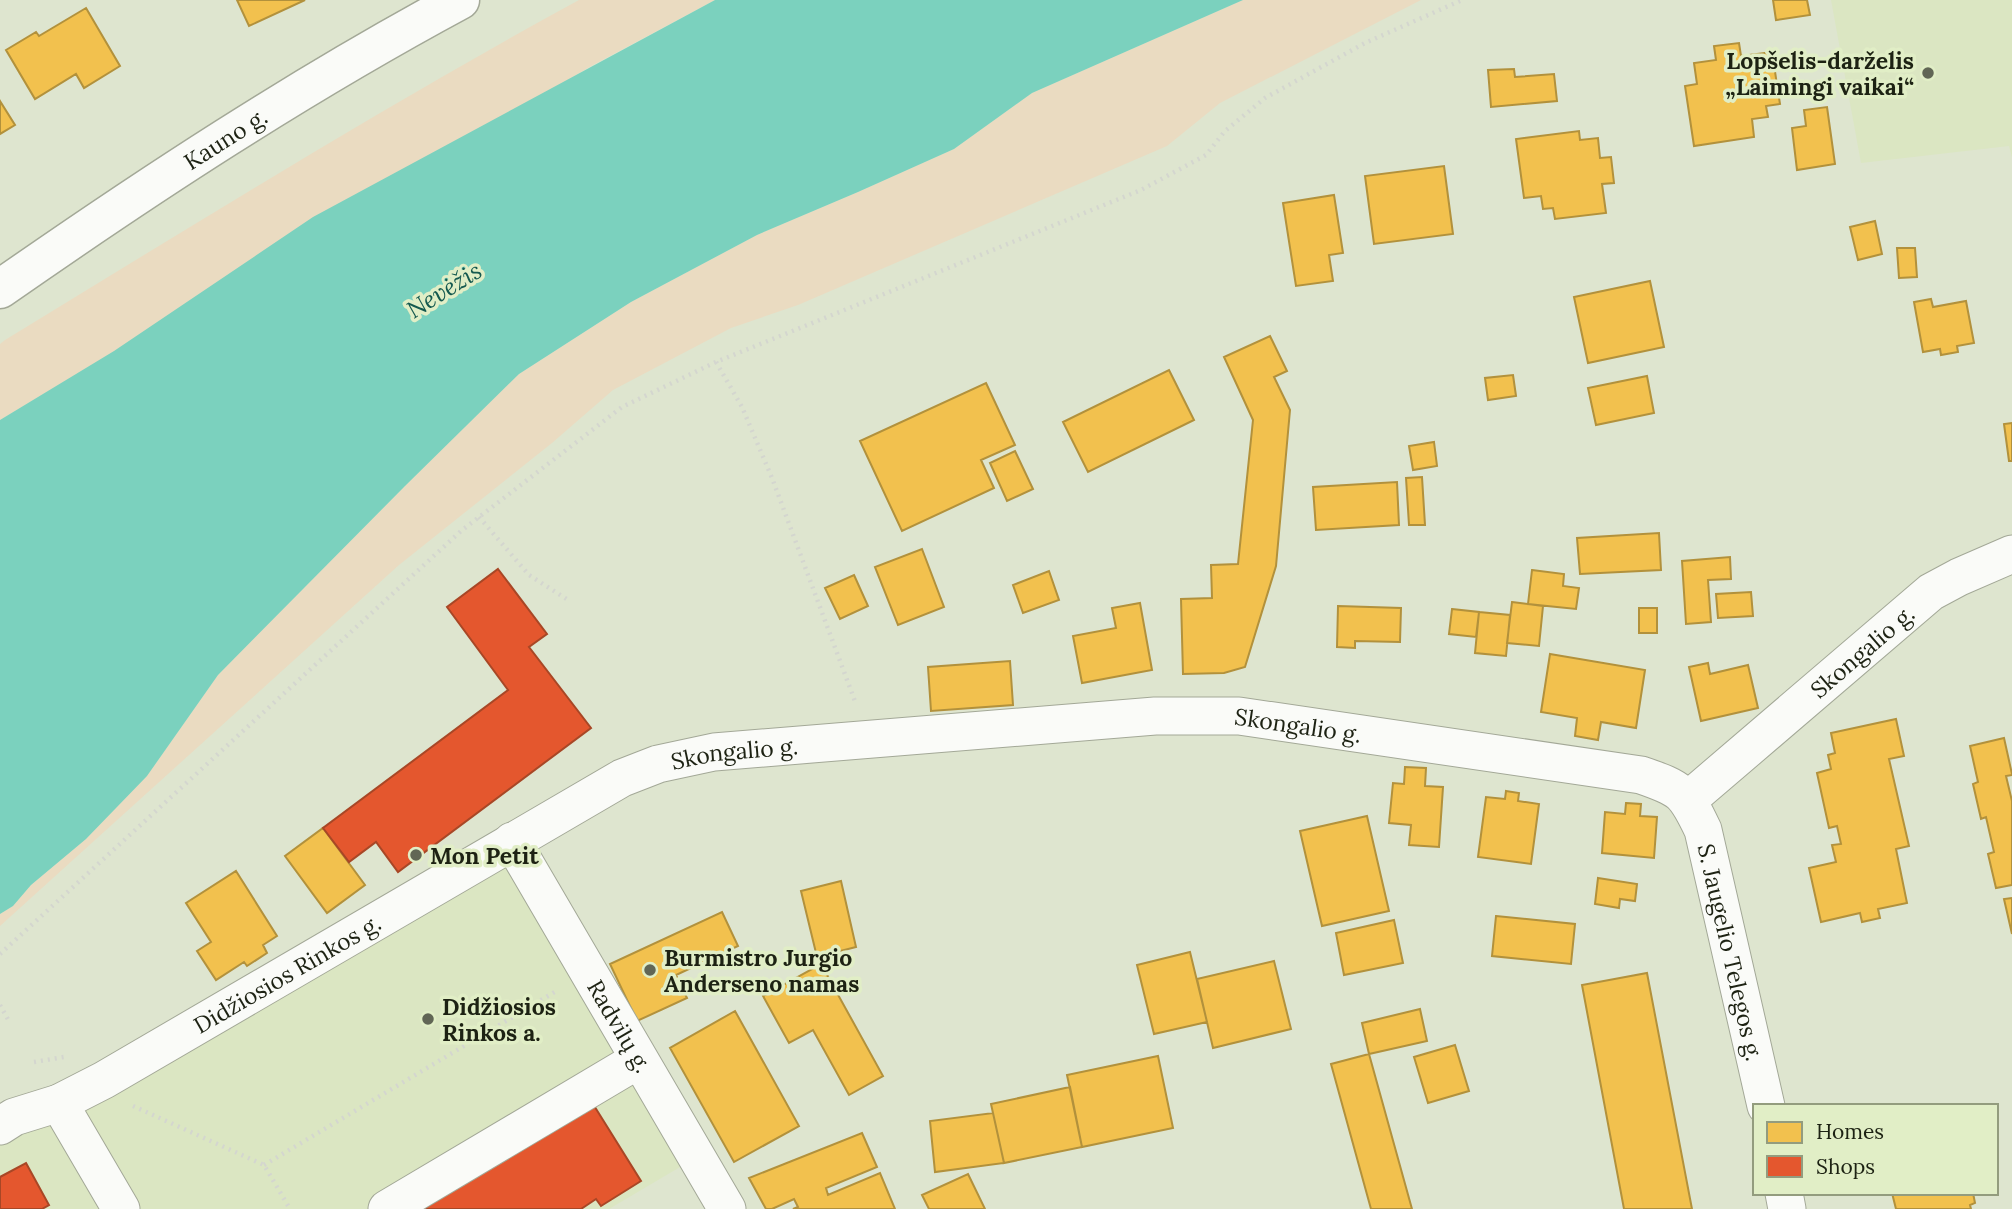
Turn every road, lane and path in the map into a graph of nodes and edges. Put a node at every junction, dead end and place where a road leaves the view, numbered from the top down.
1 (460, 0) edge
2 (1462, 0) edge
3 (0, 289) edge
4 (716, 362) junction
5 (479, 517) junction
6 (2012, 554) edge
7 (568, 600) dead end
8 (870, 739) junction
9 (1688, 800) junction
10 (512, 841) junction
11 (0, 954) edge
12 (588, 973) junction
13 (0, 1005) edge
14 (10, 1023) dead end
15 (638, 1060) junction
16 (59, 1103) junction
17 (129, 1104) dead end
18 (1766, 1104) edge
19 (0, 1126) edge
20 (264, 1165) junction
21 (121, 1209) edge
22 (290, 1209) edge
23 (387, 1209) edge
24 (727, 1209) edge

1 - 3 main road, Kauno g.
2 - 4 path
4 - 5 path
4 - 8 path
5 - 7 path
5 - 11 path
6 - 9 street, Skongalio g.
8 - 9 street, Skongalio g.
8 - 10 street, Skongalio g.
9 - 18 street, S. Jaugelio Telegos g.
10 - 12 street, Radvilų g.
10 - 16 street, Didžiosios Rinkos g.
12 - 15 street, Radvilų g.
12 - 20 path
13 - 14 path
15 - 23 street
15 - 24 street, Radvilų g.
16 - 19 street, Didžiosios Rinkos g.
16 - 21 street
17 - 20 path
20 - 22 path

